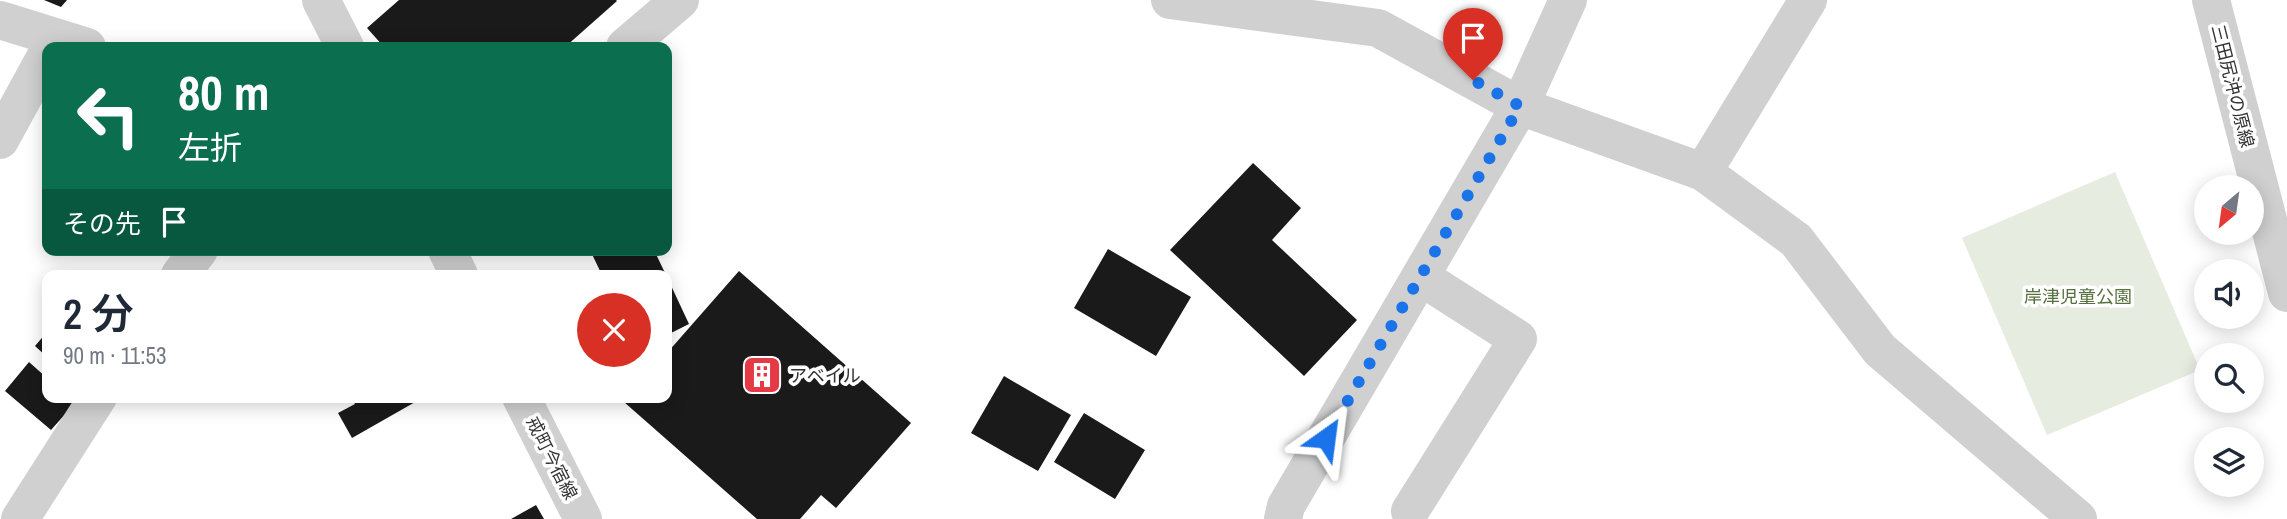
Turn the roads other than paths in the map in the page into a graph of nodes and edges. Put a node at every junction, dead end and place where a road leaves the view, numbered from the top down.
1 (321, 0) edge
2 (680, 0) edge
3 (1170, 0) edge
4 (1568, 0) edge
5 (1808, 0) edge
6 (2211, 0) edge
7 (0, 20) edge
8 (49, 42) edge
9 (342, 42) edge
10 (631, 42) edge
11 (42, 75) edge
12 (1520, 106) junction
13 (0, 140) edge
14 (1703, 172) junction
15 (194, 256) edge
16 (184, 270) edge
17 (1421, 277) junction
18 (2287, 293) edge
19 (94, 403) edge
20 (524, 403) edge
21 (1410, 511) dead end
22 (20, 519) edge
23 (583, 519) edge
24 (1283, 519) edge
25 (2078, 519) edge

1 - 9 street
2 - 10 street
3 - 12 street
4 - 12 street
5 - 14 street
6 - 18 street, 三田尻沖の原線
7 - 8 street
11 - 13 street
12 - 14 street
12 - 17 street
14 - 25 street
15 - 16 street
17 - 21 street
17 - 24 street
19 - 22 street
20 - 23 street, 戒町今宿線

